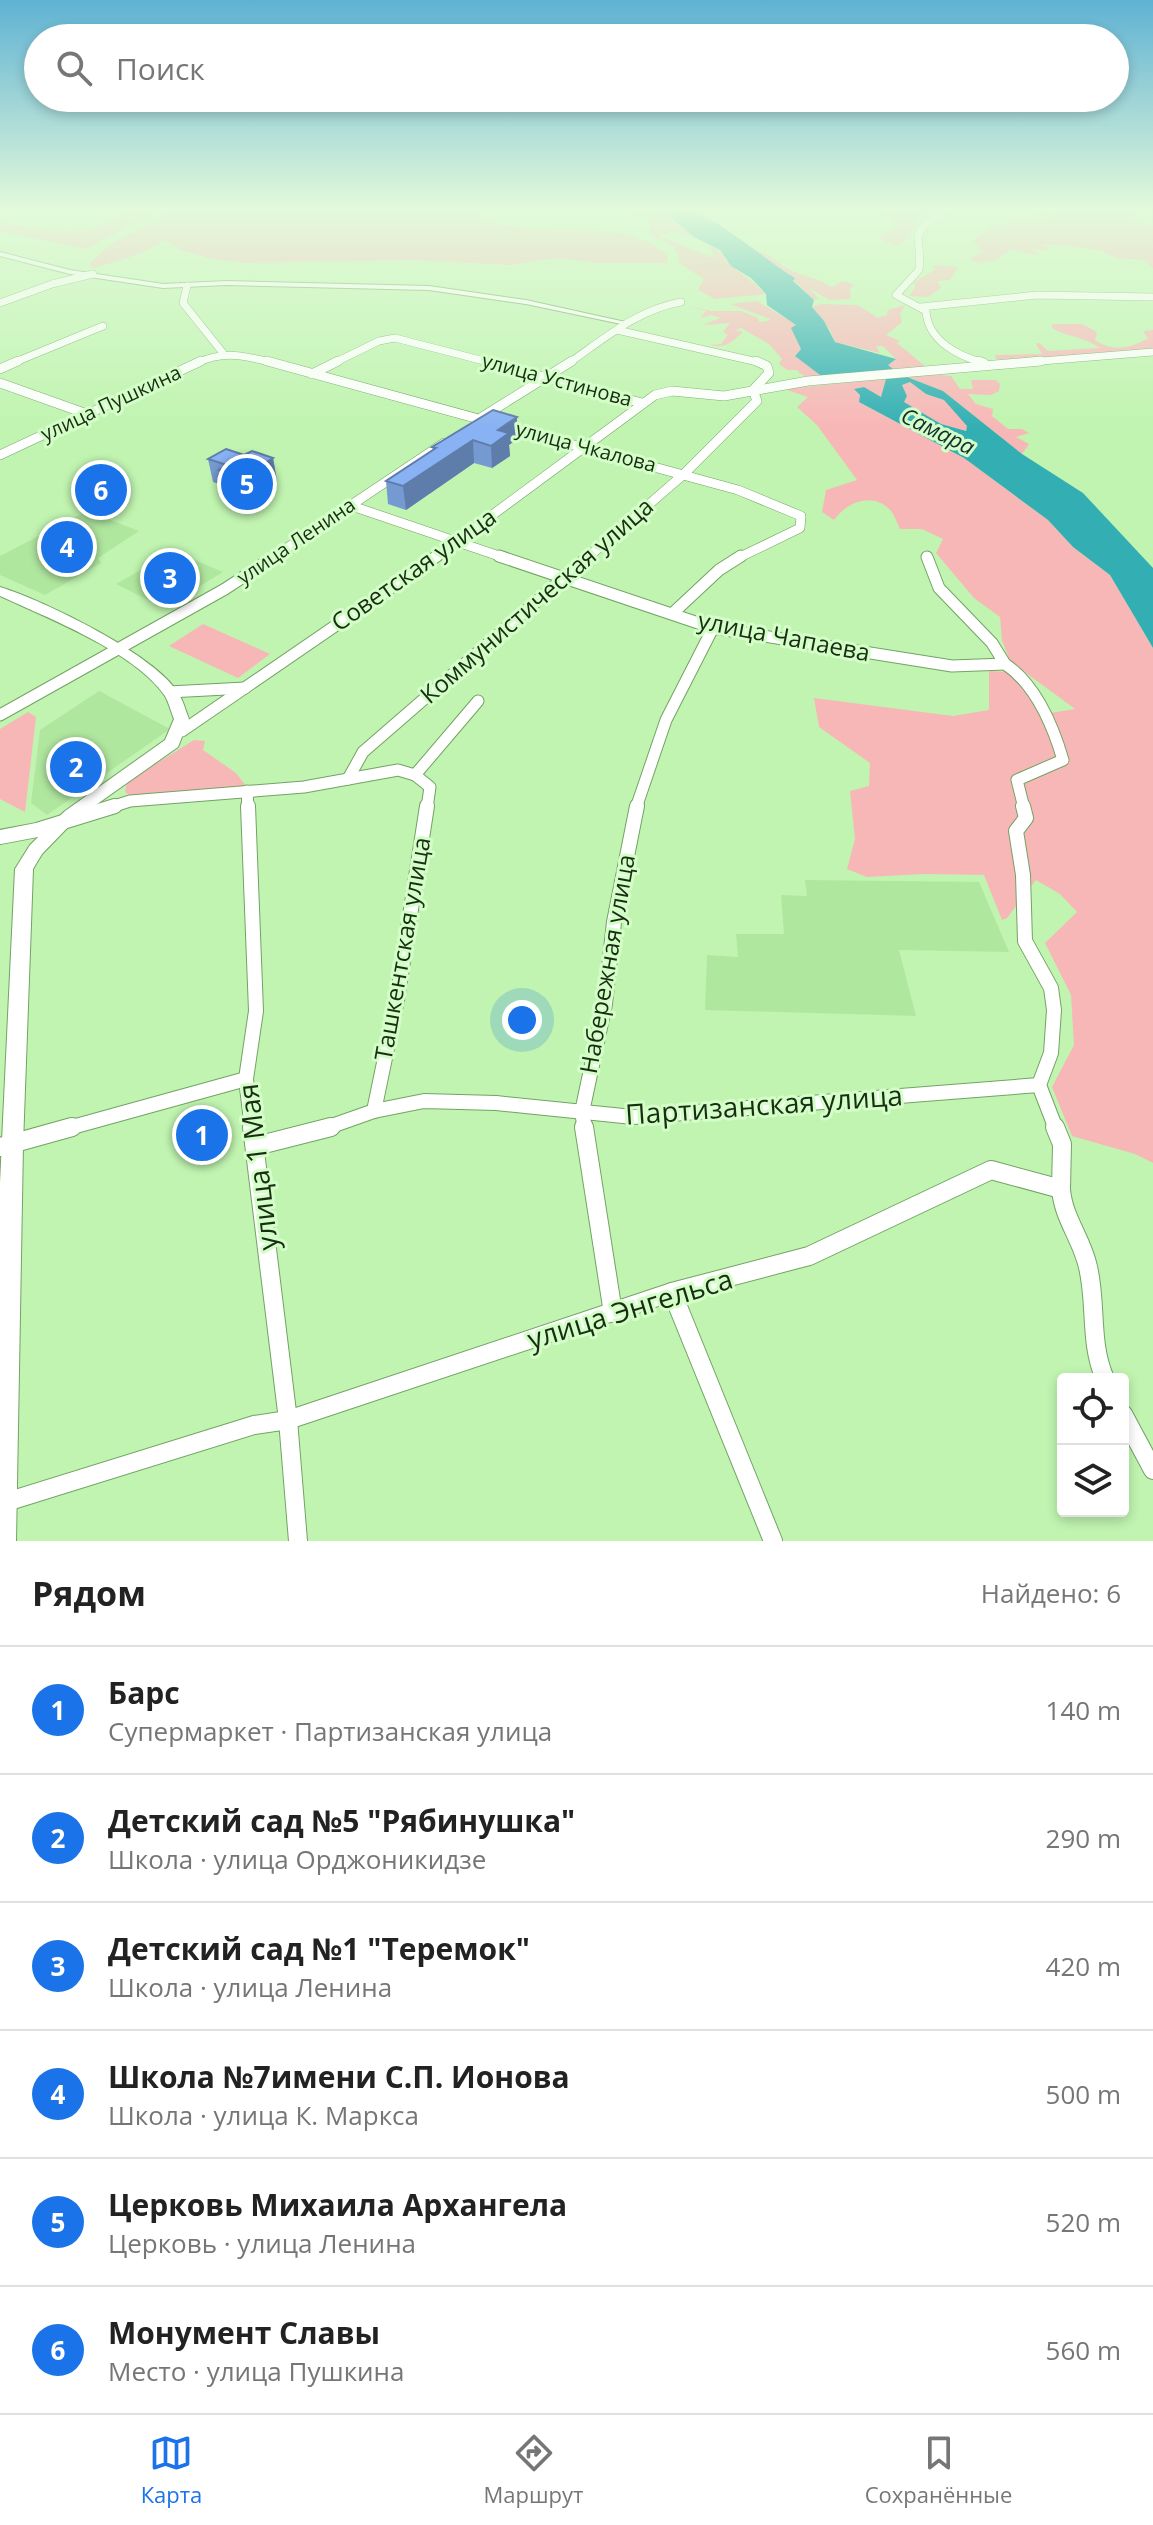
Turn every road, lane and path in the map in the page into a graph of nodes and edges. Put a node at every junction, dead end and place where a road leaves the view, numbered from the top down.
1 (56, 283) edge
2 (145, 283) edge
3 (908, 283) edge
4 (187, 286) junction
5 (1153, 297) edge
6 (681, 302) dead end
7 (0, 303) edge
8 (921, 307) junction
9 (626, 323) junction
10 (103, 326) dead end
11 (617, 330) junction
12 (1153, 352) edge
13 (223, 353) junction
14 (995, 365) junction
15 (0, 369) edge
16 (312, 374) junction
17 (546, 379) junction
18 (0, 383) edge
19 (753, 390) junction
20 (642, 403) junction
21 (87, 414) junction
22 (479, 419) junction
23 (467, 427) edge
24 (455, 435) edge
25 (584, 446) junction
26 (0, 455) edge
27 (684, 474) junction
28 (349, 505) junction
29 (457, 542) junction
30 (927, 557) dead end
31 (563, 578) junction
32 (0, 591) edge
33 (673, 613) junction
34 (713, 628) junction
35 (120, 648) junction
36 (1005, 664) junction
37 (245, 688) junction
38 (169, 692) junction
39 (478, 701) dead end
40 (0, 715) edge
41 (182, 731) junction
42 (415, 775) junction
43 (348, 779) junction
44 (247, 791) junction
45 (63, 820) junction
46 (0, 837) edge
47 (246, 1079) junction
48 (1039, 1085) junction
49 (374, 1111) junction
50 (582, 1112) junction
51 (6, 1146) edge
52 (256, 1146) junction
53 (1061, 1189) junction
54 (672, 1292) junction
55 (613, 1313) junction
56 (1102, 1373) edge
57 (288, 1420) junction
58 (1129, 1425) edge
59 (1153, 1470) edge
60 (2, 1504) edge
61 (2, 1541) edge
62 (298, 1541) edge
63 (773, 1541) edge

1 - 7 street
2 - 4 street
3 - 8 street
4 - 9 street
4 - 13 street
5 - 8 street
6 - 9 street
8 - 14 street
9 - 11 street
10 - 15 street
11 - 17 street
11 - 19 street
12 - 14 street, улица Устинова
13 - 16 street, улица Чкалова
13 - 21 street, улица Пушкина
14 - 19 street, улица Устинова
16 - 17 street, улица Устинова
16 - 22 street, улица Чкалова
17 - 20 street, улица Устинова
17 - 22 street
18 - 21 street
19 - 20 street, улица Устинова
19 - 27 street, Коммунистическая улица
20 - 25 street, Советская улица
21 - 26 street, улица Пушкина
22 - 23 street
22 - 25 street, улица Чкалова
24 - 28 street, улица Ленина
25 - 27 street, улица Чкалова
25 - 29 street, Советская улица
27 - 31 street, Коммунистическая улица
27 - 33 street, улица Чкалова
28 - 29 street, улица Чапаева
28 - 35 street, улица Ленина
29 - 31 street, улица Чапаева
29 - 37 street, Советская улица
30 - 36 street
31 - 33 street, улица Чапаева
31 - 43 street, Коммунистическая улица
32 - 35 main road
33 - 34 street, улица Чапаева
34 - 36 street, улица Чапаева
34 - 50 street, Набережная улица
35 - 38 main road
35 - 40 street, улица Ленина
36 - 48 street
37 - 38 street
37 - 41 street, Советская улица
38 - 41 main road
39 - 42 street
41 - 45 main road
42 - 43 street
42 - 49 street, Ташкентская улица
43 - 44 street
44 - 45 street
44 - 47 street, улица 1 Мая
45 - 46 street
45 - 51 main road
47 - 51 street
47 - 52 street, улица 1 Мая
48 - 50 street, Партизанская улица
48 - 53 street
49 - 50 street, Партизанская улица
49 - 52 street, Партизанская улица
50 - 55 street, Набережная улица
51 - 60 main road
52 - 57 street, улица 1 Мая
53 - 54 street, улица Энгельса
53 - 56 street
54 - 55 street, улица Энгельса
54 - 63 street
55 - 57 street, улица Энгельса
57 - 60 street, улица Энгельса
57 - 62 street, улица 1 Мая
58 - 59 street
60 - 61 main road

